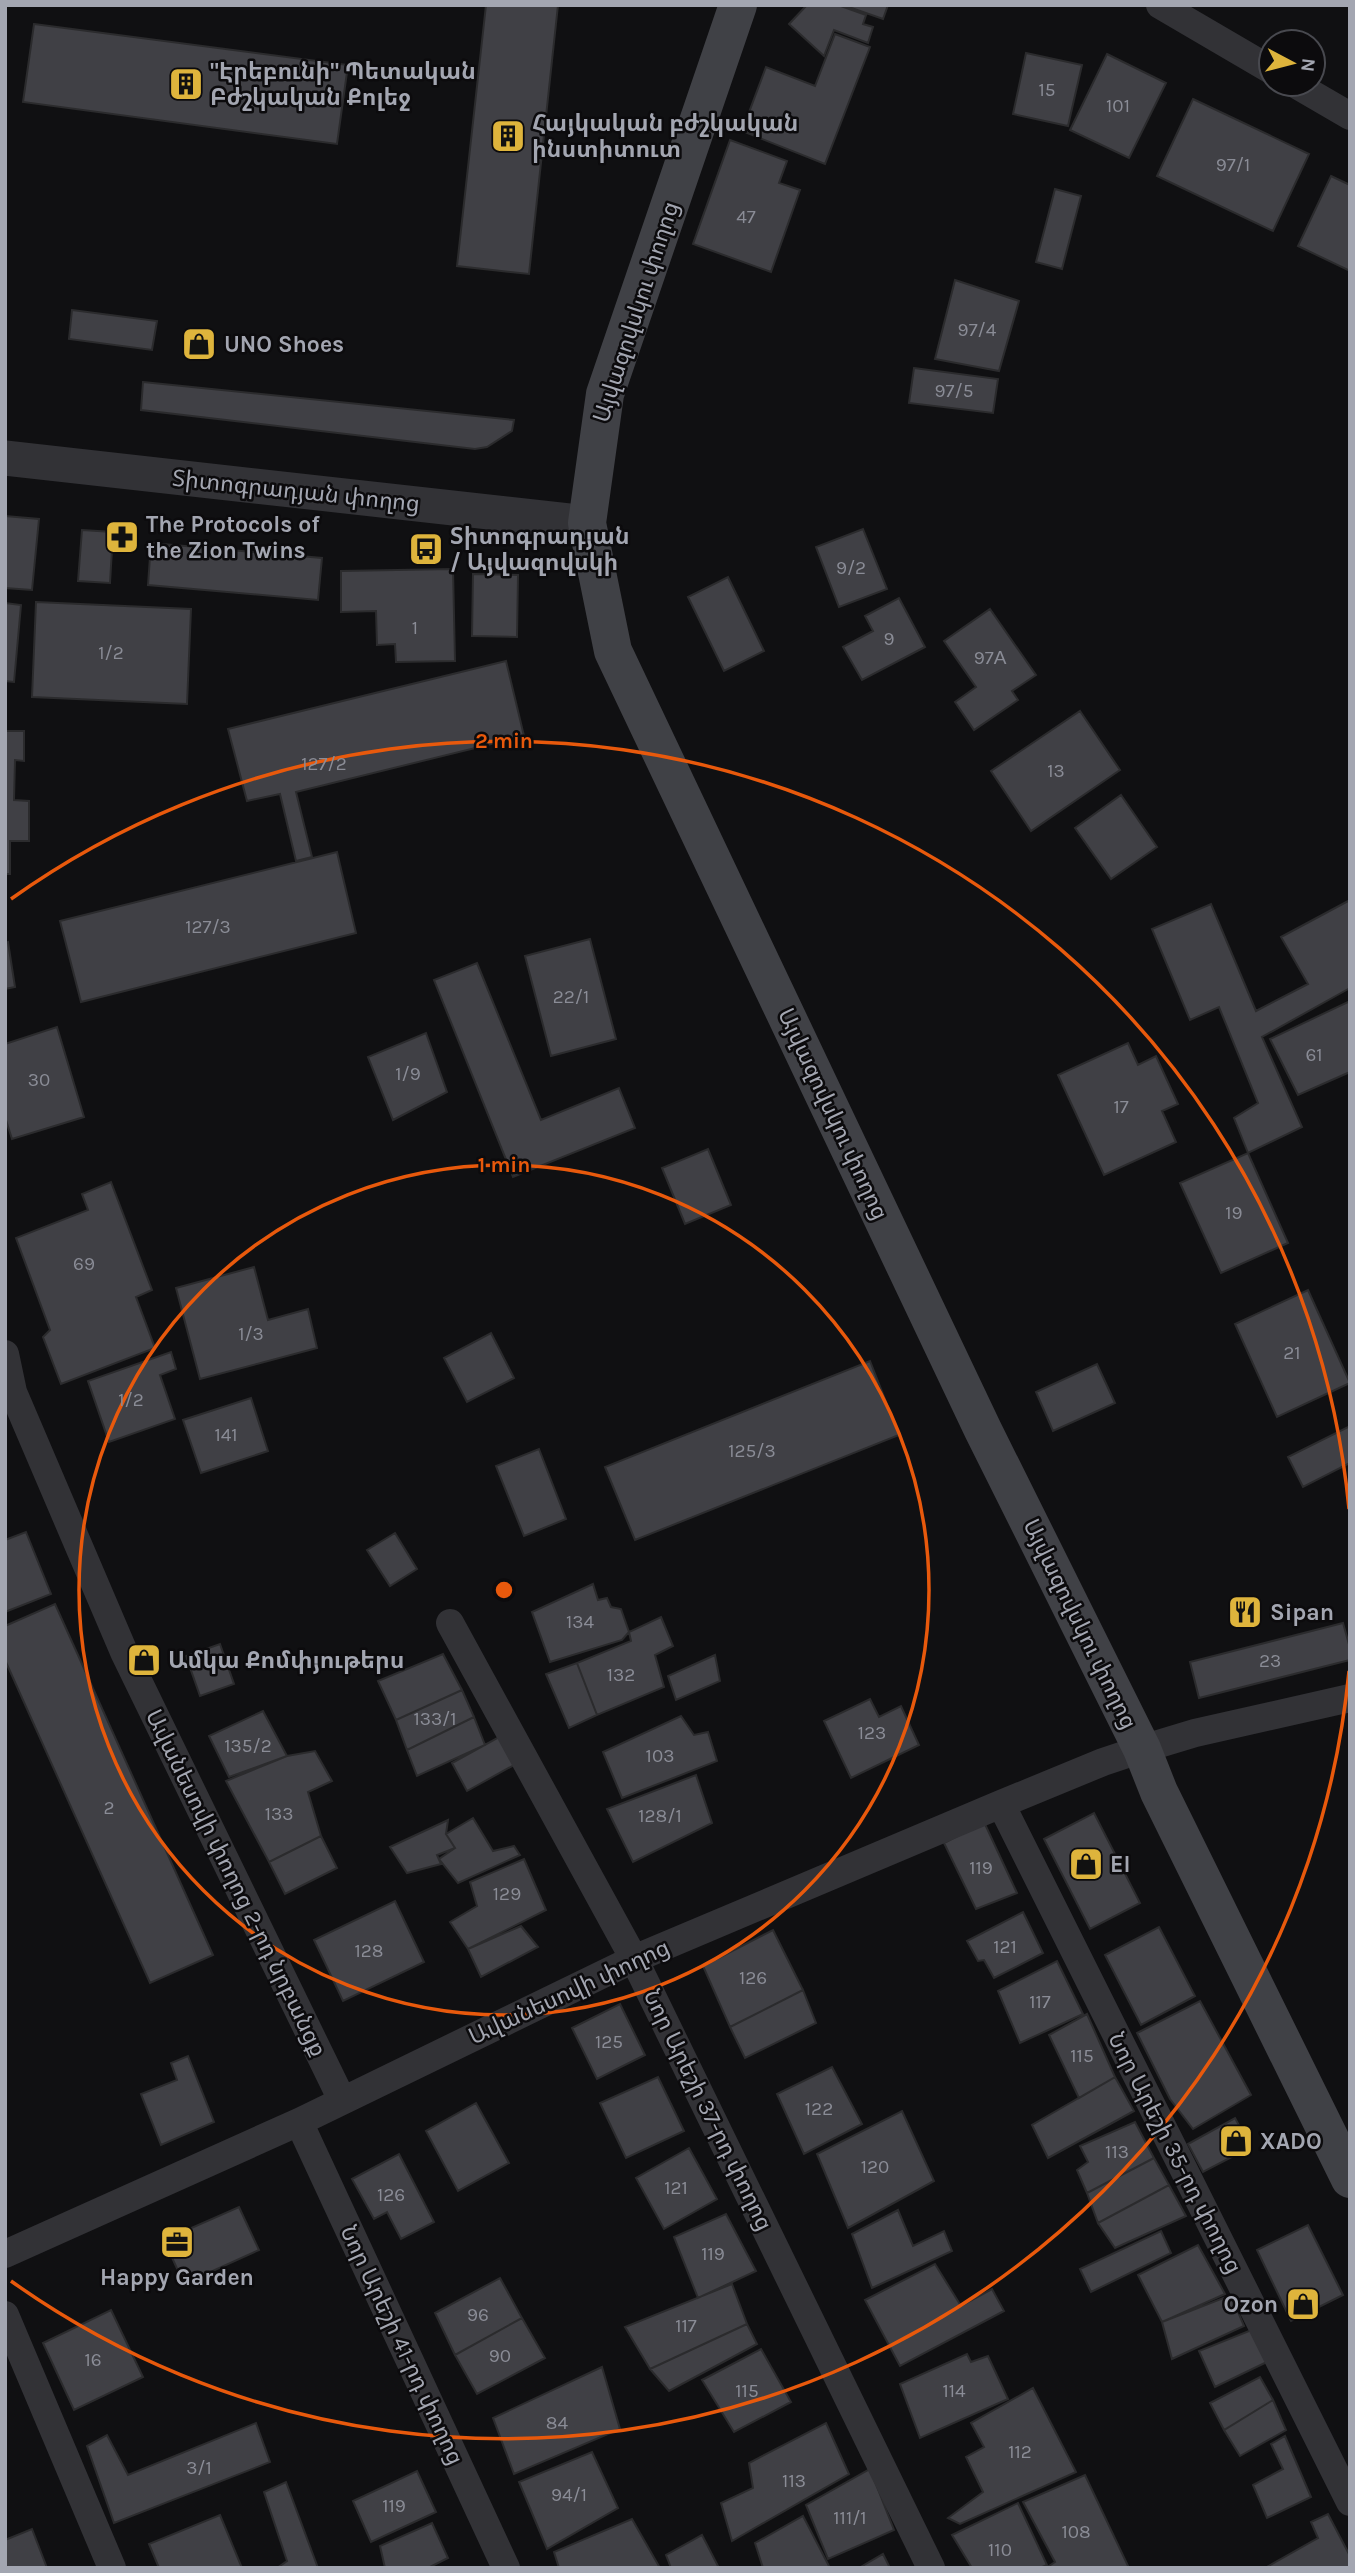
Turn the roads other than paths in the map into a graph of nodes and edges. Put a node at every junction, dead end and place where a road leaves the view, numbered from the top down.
1 (738, 5) edge
2 (1160, 5) edge
3 (1257, 62) edge
4 (1319, 98) edge
5 (1350, 116) edge
6 (5, 458) edge
7 (587, 523) junction
8 (5, 1354) edge
9 (450, 1623) dead end
10 (1350, 1698) edge
11 (1142, 1749) junction
12 (1001, 1804) junction
13 (634, 1959) junction
14 (342, 2100) junction
15 (299, 2122) junction
16 (1350, 2179) edge
17 (5, 2254) edge
18 (5, 2315) edge
19 (1350, 2502) edge
20 (112, 2568) edge
21 (506, 2568) edge
22 (932, 2568) edge

1 - 7 main road, Այվազովսկու փողոց
2 - 3 street
4 - 5 street
6 - 7 street, Տիտոգրադյան փողոց
7 - 11 main road, Այվազովսկու փողոց
8 - 14 street, Ավանեսովի փողոց 2-րդ նրբանցք
9 - 13 street, Նոր Արեշի 37-րդ փողոց
10 - 11 street, Ավանեսովի փողոց
11 - 12 street, Ավանեսովի փողոց
11 - 16 main road, Այվազովսկու փողոց
12 - 13 street, Ավանեսովի փողոց
12 - 19 street, Նոր Արեշի 35-րդ փողոց
13 - 14 street, Ավանեսովի փողոց
13 - 22 street, Նոր Արեշի 37-րդ փողոց
14 - 15 street, Ավանեսովի փողոց
15 - 17 street, Ավանեսովի փողոց
15 - 21 street, Նոր Արեշի 41-րդ փողոց
18 - 20 street

